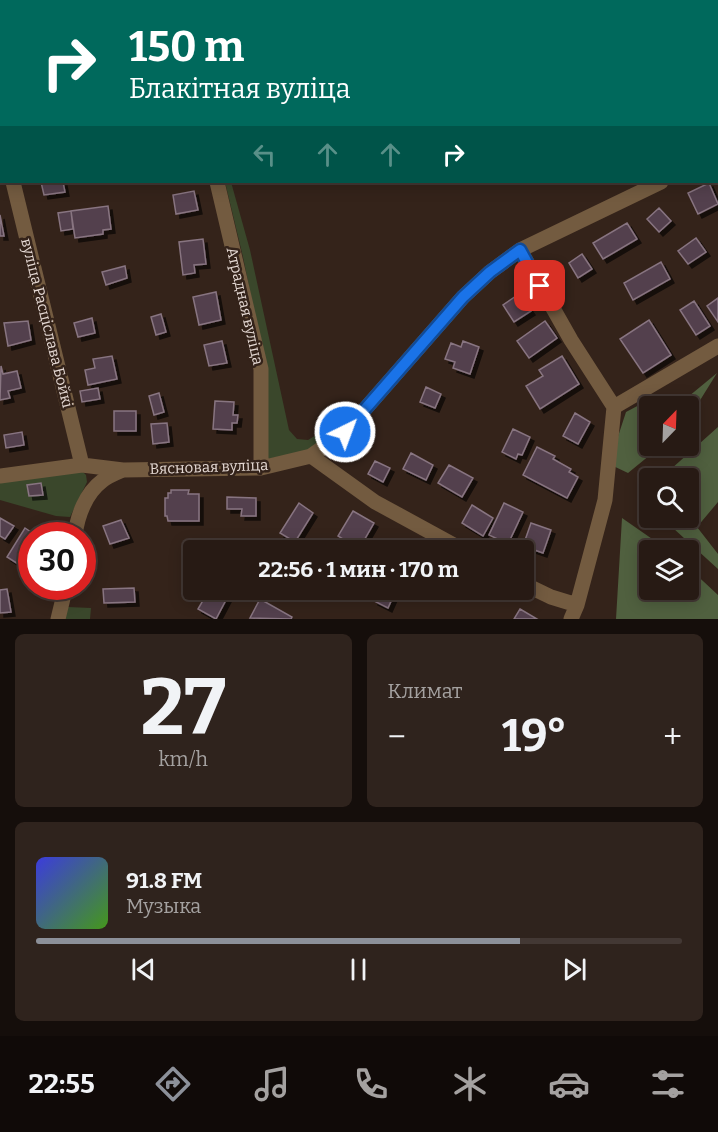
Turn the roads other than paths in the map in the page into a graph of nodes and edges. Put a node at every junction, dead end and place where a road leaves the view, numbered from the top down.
1 (13, 183) edge
2 (217, 183) edge
3 (659, 183) edge
4 (520, 250) junction
5 (718, 346) edge
6 (614, 407) junction
7 (311, 456) junction
8 (82, 465) junction
9 (261, 468) junction
10 (123, 470) junction
11 (0, 476) edge
12 (77, 522) edge
13 (445, 540) edge
14 (534, 589) edge
15 (63, 600) edge
16 (574, 612) edge
17 (58, 619) edge

1 - 8 street, вуліца Расціслава Бойкі
2 - 9 street, Атрадная вуліца
3 - 4 street
4 - 6 street
4 - 7 street
5 - 6 street
6 - 16 street
7 - 9 street, Вясновая вуліца
7 - 13 street
8 - 10 street, Вясновая вуліца
8 - 11 street, Вясновая вуліца
9 - 10 street, Вясновая вуліца
10 - 12 street
14 - 16 street
15 - 17 street

